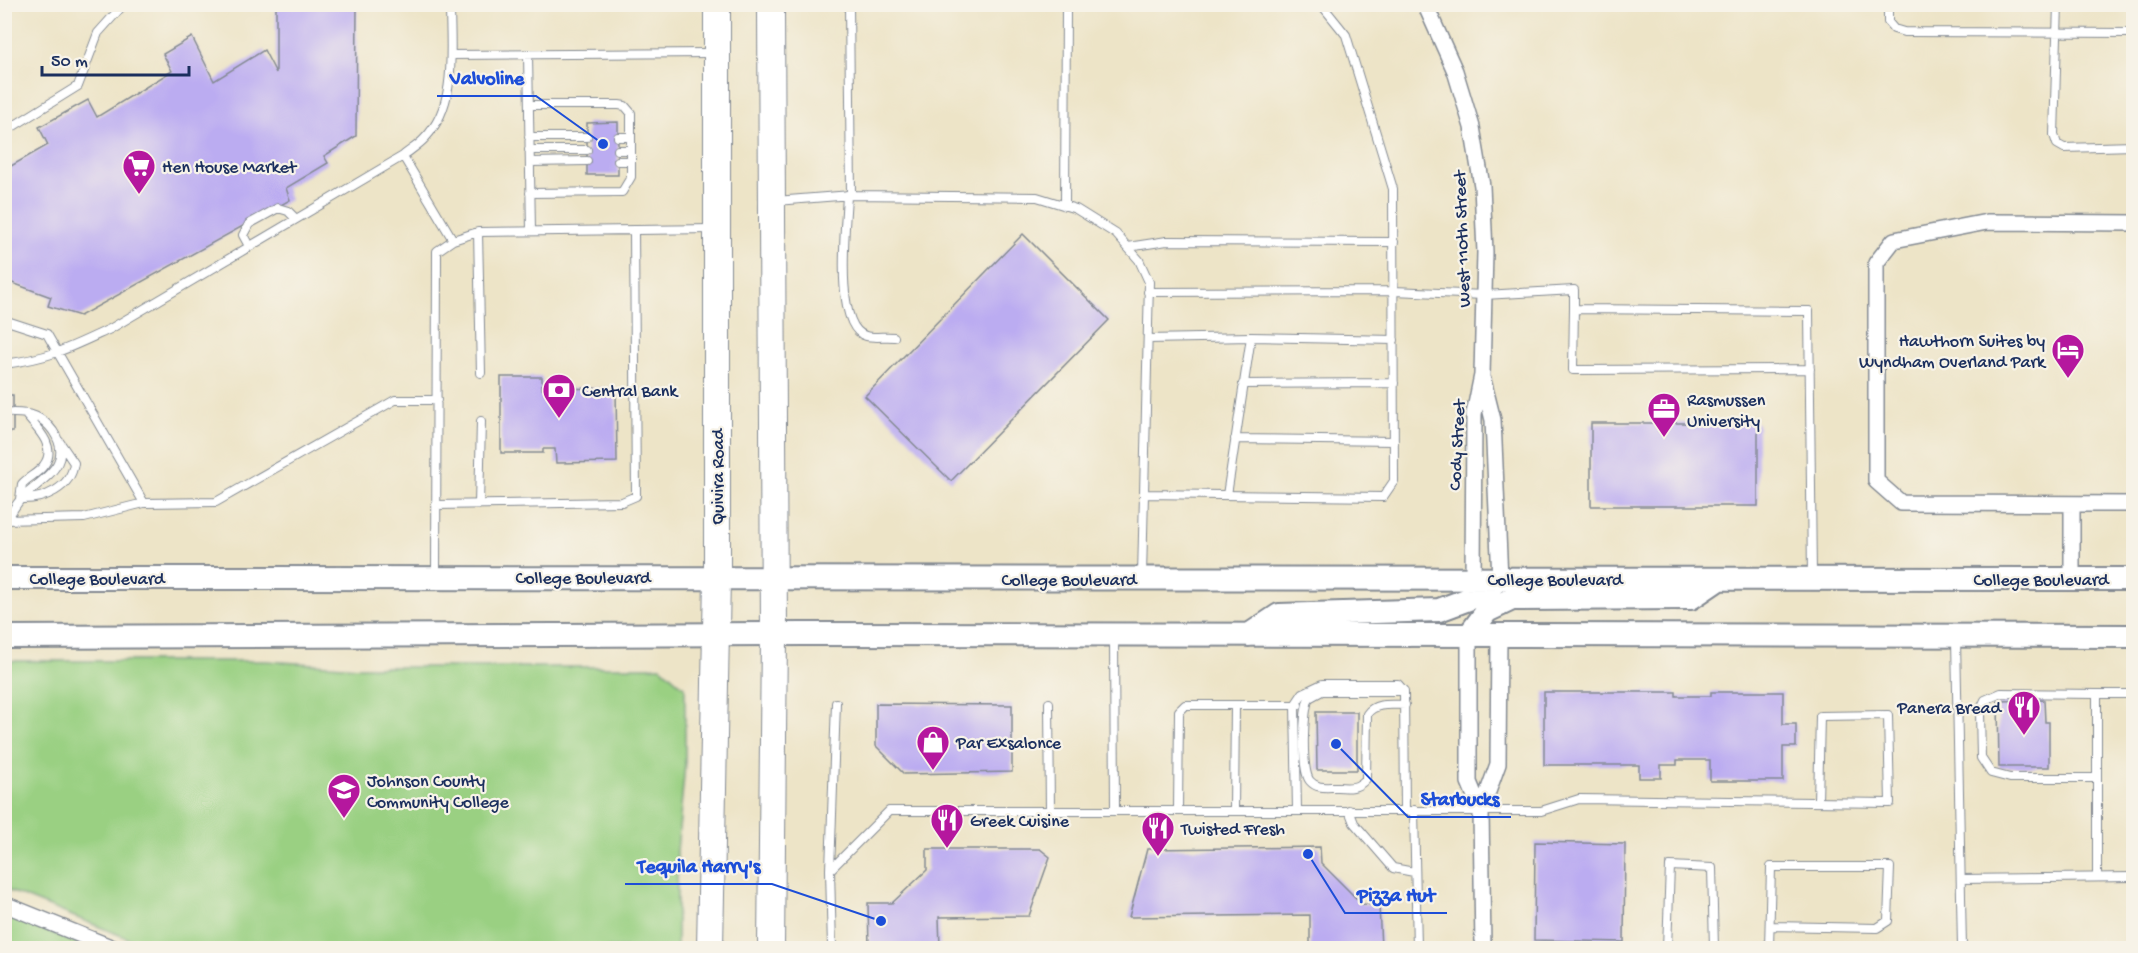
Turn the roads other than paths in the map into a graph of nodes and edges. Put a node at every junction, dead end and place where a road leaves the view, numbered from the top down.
1 (124, 4) edge
2 (450, 4) edge
3 (717, 4) edge
4 (771, 4) edge
5 (849, 4) edge
6 (1066, 4) edge
7 (1321, 4) edge
8 (1425, 4) edge
9 (1888, 4) edge
10 (2058, 4) edge
11 (2057, 33) junction
12 (2133, 33) edge
13 (717, 53) junction
14 (528, 54) junction
15 (451, 55) junction
16 (529, 105) junction
17 (4, 132) edge
18 (529, 137) junction
19 (587, 137) dead end
20 (618, 137) dead end
21 (631, 137) junction
22 (2133, 146) edge
23 (529, 150) junction
24 (587, 150) dead end
25 (618, 150) dead end
26 (631, 150) junction
27 (403, 156) junction
28 (587, 161) dead end
29 (618, 161) dead end
30 (631, 161) junction
31 (530, 162) junction
32 (530, 193) junction
33 (849, 195) junction
34 (772, 201) junction
35 (1065, 206) junction
36 (296, 219) junction
37 (2133, 223) edge
38 (717, 229) junction
39 (634, 230) junction
40 (531, 231) junction
41 (478, 232) junction
42 (453, 240) junction
43 (1394, 242) junction
44 (249, 246) junction
45 (1128, 247) junction
46 (1394, 291) junction
47 (1148, 292) junction
48 (1484, 295) junction
49 (1574, 307) junction
50 (4, 320) edge
51 (894, 336) dead end
52 (1251, 337) junction
53 (1148, 339) junction
54 (1394, 340) junction
55 (59, 354) junction
56 (4, 364) edge
57 (1810, 369) junction
58 (481, 373) dead end
59 (1482, 375) junction
60 (1394, 383) junction
61 (1243, 384) junction
62 (437, 400) junction
63 (13, 413) dead end
64 (25, 414) junction
65 (481, 421) dead end
66 (1235, 439) junction
67 (59, 441) junction
68 (1394, 441) junction
69 (1144, 494) junction
70 (1227, 495) junction
71 (20, 499) junction
72 (144, 503) junction
73 (2133, 504) edge
74 (436, 505) junction
75 (479, 505) junction
76 (2072, 505) junction
77 (5, 519) edge
78 (717, 577) junction
79 (436, 578) junction
80 (4, 579) edge
81 (774, 579) junction
82 (1142, 579) junction
83 (1473, 579) junction
84 (1500, 579) junction
85 (1719, 579) junction
86 (1812, 579) junction
87 (2072, 579) junction
88 (2133, 579) edge
89 (774, 634) junction
90 (1956, 634) junction
91 (715, 635) junction
92 (1114, 635) junction
93 (1249, 635) junction
94 (1469, 635) junction
95 (1499, 635) junction
96 (2133, 636) edge
97 (4, 637) edge
98 (1404, 691) junction
99 (2097, 694) junction
100 (2133, 694) edge
101 (1049, 703) dead end
102 (836, 704) dead end
103 (1235, 705) junction
104 (1295, 705) junction
105 (1305, 705) junction
106 (1405, 705) junction
107 (2097, 778) junction
108 (1818, 802) junction
109 (1050, 810) junction
110 (1115, 810) junction
111 (1178, 810) junction
112 (1234, 810) junction
113 (1297, 810) junction
114 (1348, 810) junction
115 (1410, 810) junction
116 (1481, 811) junction
117 (830, 870) junction
118 (1414, 872) junction
119 (2133, 877) edge
120 (2097, 878) junction
121 (1961, 879) junction
122 (4, 904) edge
123 (1770, 926) junction
124 (112, 948) edge
125 (710, 948) edge
126 (771, 948) edge
127 (832, 948) edge
128 (1417, 948) edge
129 (1483, 948) edge
130 (1667, 948) edge
131 (1714, 948) edge
132 (1770, 948) edge
133 (1962, 948) edge

1 - 17 lane
2 - 15 lane
3 - 13 main road, Quivira Road
4 - 34 main road
5 - 33 lane
6 - 35 lane
7 - 43 lane
8 - 48 street, West 110th Street
9 - 11 lane
10 - 11 lane
11 - 12 lane
11 - 22 lane
13 - 14 lane
13 - 38 main road, Quivira Road
14 - 15 lane
14 - 16 lane
15 - 27 lane
16 - 18 lane
16 - 21 lane
18 - 19 lane
18 - 23 lane
20 - 21 lane
21 - 26 lane
23 - 24 lane
23 - 31 lane
25 - 26 lane
26 - 30 lane
27 - 36 lane
27 - 42 lane
28 - 31 lane
29 - 30 lane
30 - 32 lane
31 - 32 lane
32 - 40 lane
33 - 34 lane
33 - 35 lane
33 - 51 lane
34 - 81 main road
35 - 45 lane
36 - 44 lane
36 - 44 lane
37 - 76 street
38 - 39 lane
38 - 78 main road, Quivira Road
39 - 40 lane
39 - 75 lane
40 - 41 lane
41 - 42 lane
41 - 58 lane
42 - 62 lane
43 - 45 lane
43 - 46 lane
44 - 55 lane
45 - 47 lane
46 - 47 lane
46 - 48 lane
46 - 54 lane
47 - 53 lane
48 - 49 lane
48 - 59 street, West 110th Street
49 - 57 lane
49 - 57 lane
50 - 55 lane
52 - 53 lane
52 - 54 lane
52 - 61 lane
53 - 69 lane
54 - 60 lane
55 - 56 lane
55 - 72 lane
57 - 86 lane
59 - 83 street, Cody Street
59 - 84 street, Cody Street
60 - 61 lane
60 - 68 lane
61 - 66 lane
62 - 72 lane
62 - 74 lane
63 - 64 lane
64 - 67 lane
64 - 71 lane
65 - 75 lane
66 - 68 lane
66 - 70 lane
67 - 71 lane
67 - 71 lane
68 - 70 lane
69 - 70 lane
69 - 82 lane
71 - 77 lane
72 - 77 lane
73 - 76 street
74 - 75 lane
74 - 79 lane
76 - 87 street
78 - 79 main road, College Boulevard
78 - 81 main road, College Boulevard
78 - 91 main road, Quivira Road
79 - 80 main road, College Boulevard
81 - 82 main road, College Boulevard
81 - 89 main road
82 - 83 main road, College Boulevard
83 - 84 main road, College Boulevard
84 - 85 main road, College Boulevard
84 - 93 main road
85 - 86 main road, College Boulevard
85 - 94 main road
86 - 87 main road, College Boulevard
87 - 88 main road, College Boulevard
89 - 91 main road
89 - 92 main road
89 - 126 main road
90 - 95 main road
90 - 96 main road
90 - 121 lane
91 - 97 main road
91 - 125 main road, Quivira Road
92 - 93 main road
92 - 110 lane
93 - 94 main road
94 - 95 main road
94 - 116 street
95 - 116 street
98 - 104 lane
98 - 105 lane
98 - 106 lane
99 - 100 lane
99 - 107 lane
99 - 107 lane
101 - 109 lane
102 - 117 lane
103 - 104 lane
103 - 111 lane
103 - 112 lane
104 - 105 lane
104 - 113 lane
105 - 106 lane
106 - 115 lane
107 - 120 lane
108 - 108 lane
108 - 116 lane
109 - 110 lane
109 - 117 lane
110 - 111 lane
111 - 112 lane
112 - 113 lane
113 - 114 lane
114 - 115 lane
114 - 118 lane
115 - 116 lane
115 - 118 lane
116 - 129 street
117 - 127 lane
118 - 128 lane
119 - 120 lane
120 - 121 lane
121 - 133 lane
122 - 124 street
123 - 123 lane
123 - 132 lane
130 - 131 lane

